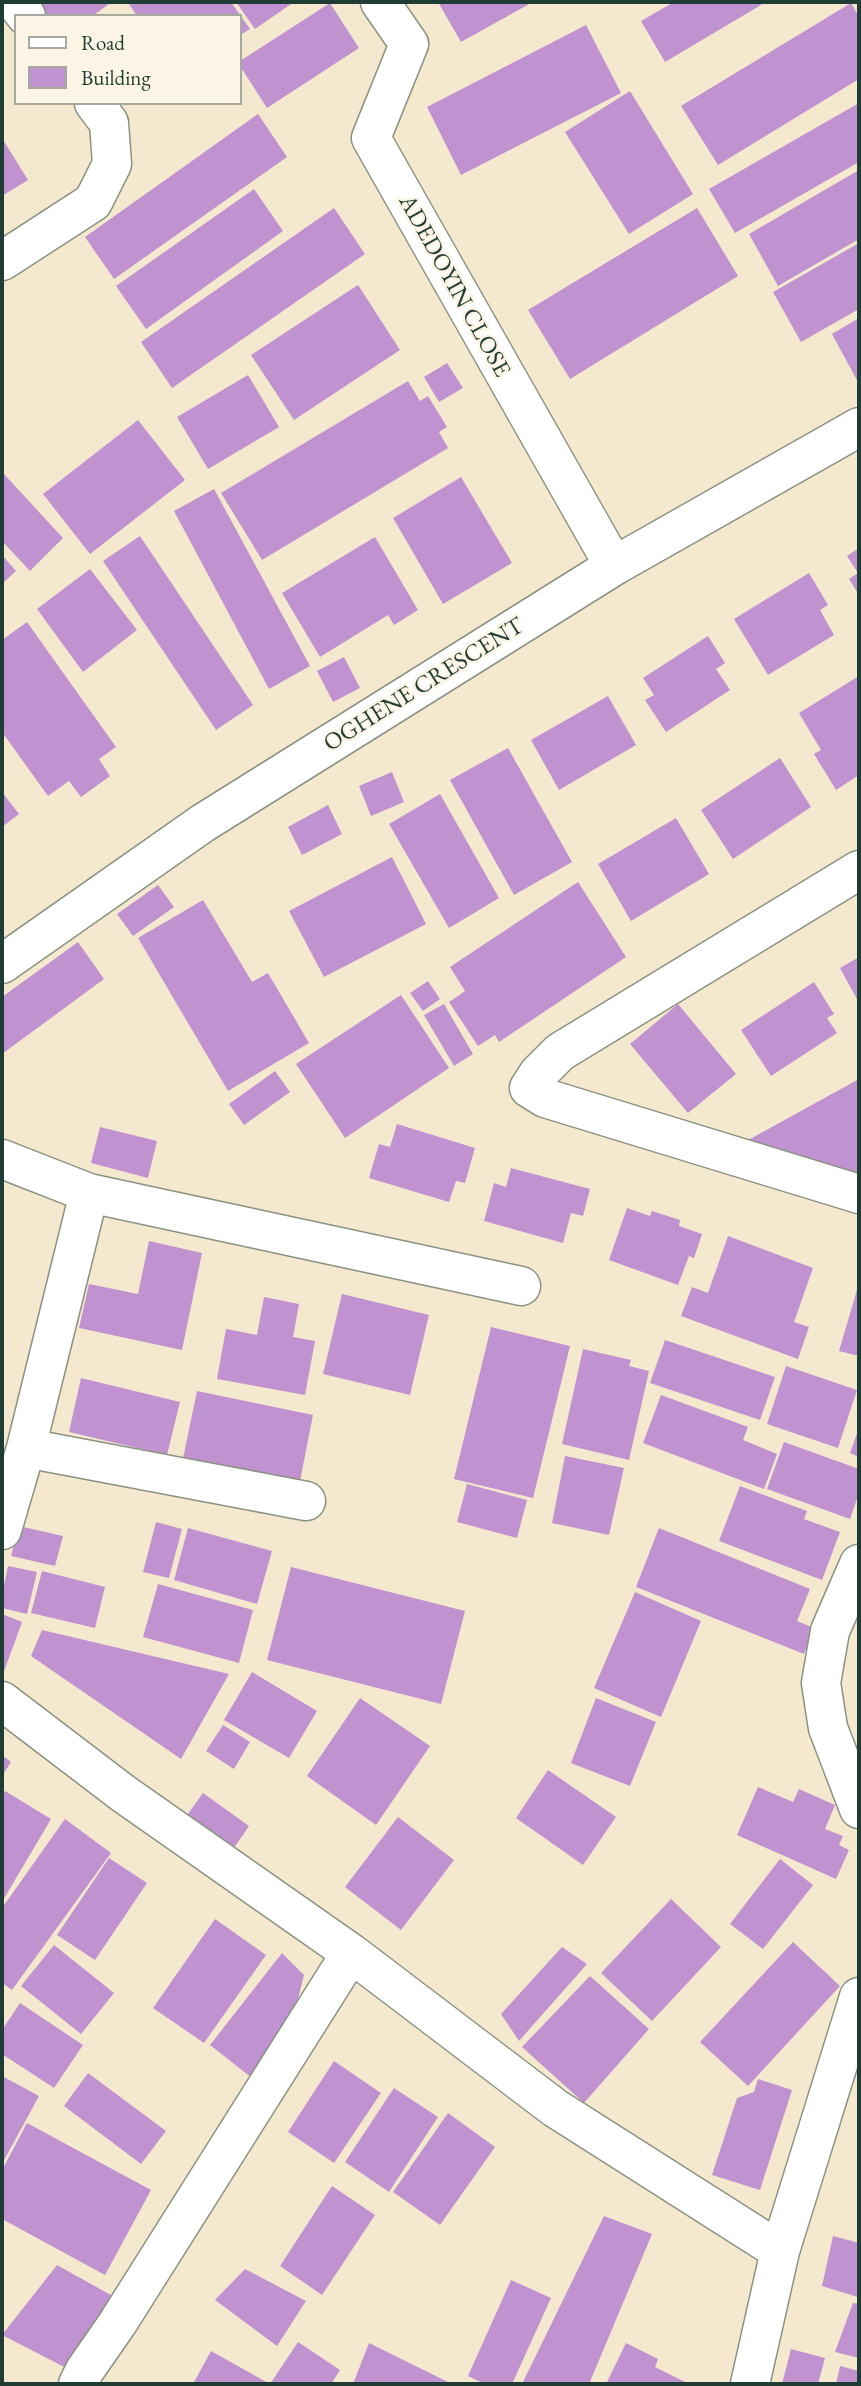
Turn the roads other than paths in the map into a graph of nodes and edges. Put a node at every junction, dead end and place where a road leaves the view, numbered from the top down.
1 (380, 2) edge
2 (95, 105) edge
3 (2, 261) edge
4 (859, 427) edge
5 (614, 566) junction
6 (859, 870) edge
7 (2, 964) edge
8 (2, 1159) edge
9 (89, 1193) junction
10 (859, 1194) edge
11 (522, 1286) dead end
12 (26, 1448) junction
13 (306, 1501) dead end
14 (2, 1530) edge
15 (859, 1564) edge
16 (2, 1701) edge
17 (859, 1809) edge
18 (351, 1953) junction
19 (859, 1997) edge
20 (780, 2251) junction
21 (78, 2384) edge
22 (750, 2384) edge

1 - 5 street, ADEDOYIN CLOSE
2 - 3 street
4 - 5 street, OGHENE CRESCENT
5 - 7 street, OGHENE CRESCENT
6 - 10 street
8 - 9 street
9 - 11 street
9 - 12 street
12 - 13 street
12 - 14 street
15 - 17 street
16 - 18 street
18 - 20 street
18 - 21 street
19 - 20 street
20 - 22 street

